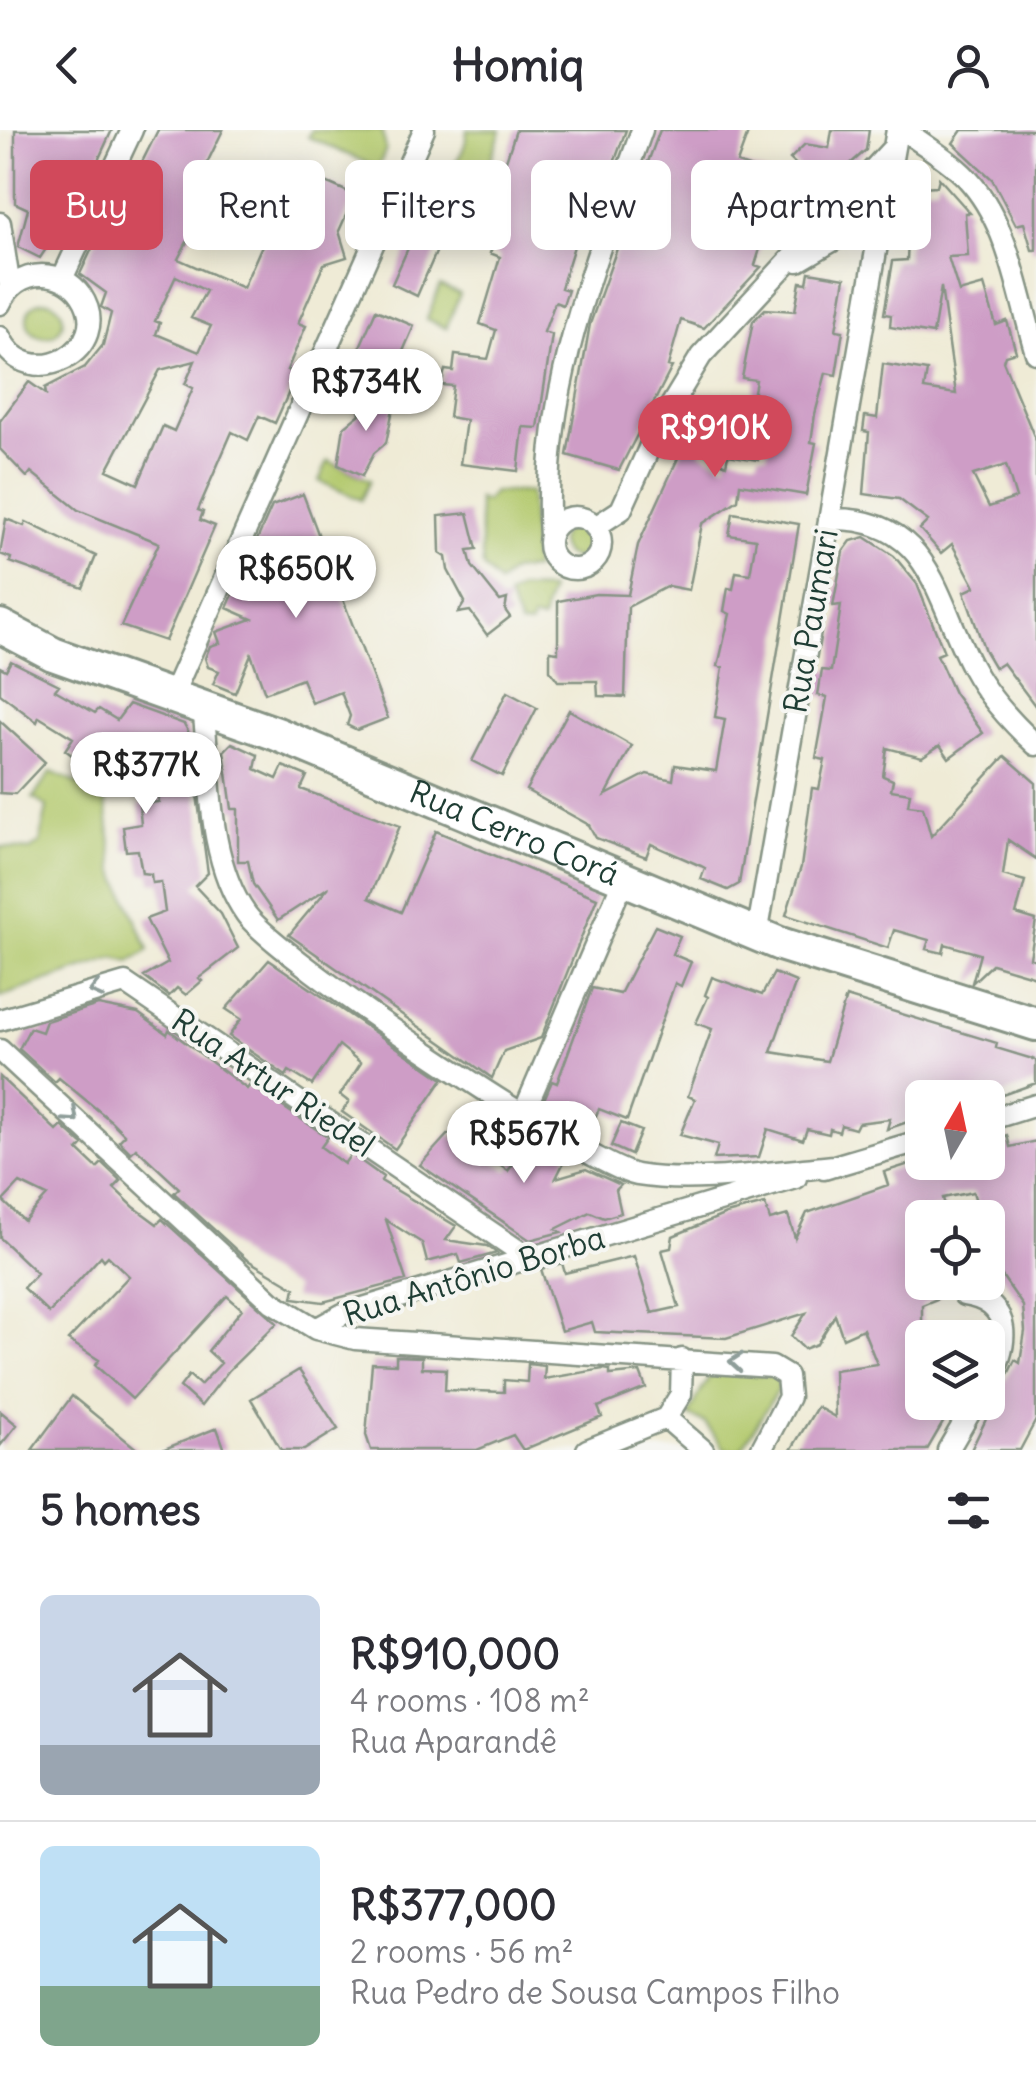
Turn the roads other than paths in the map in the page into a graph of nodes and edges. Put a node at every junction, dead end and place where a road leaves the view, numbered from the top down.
1 (132, 130) edge
2 (424, 130) edge
3 (642, 130) edge
4 (898, 136) edge
5 (877, 160) edge
6 (0, 223) edge
7 (799, 250) edge
8 (818, 250) edge
9 (877, 250) edge
10 (780, 273) junction
11 (62, 279) junction
12 (5, 296) edge
13 (0, 337) edge
14 (1036, 353) edge
15 (546, 486) junction
16 (832, 498) junction
17 (568, 518) junction
18 (860, 518) junction
19 (829, 519) junction
20 (595, 527) junction
21 (550, 536) junction
22 (0, 626) edge
23 (172, 696) junction
24 (204, 706) junction
25 (1036, 745) edge
26 (624, 880) junction
27 (757, 935) junction
28 (0, 1020) edge
29 (1036, 1024) edge
30 (0, 1050) edge
31 (1036, 1105) edge
32 (524, 1112) junction
33 (1005, 1115) edge
34 (905, 1145) edge
35 (835, 1166) junction
36 (529, 1258) junction
37 (976, 1300) edge
38 (1003, 1320) edge
39 (316, 1329) junction
40 (682, 1359) junction
41 (666, 1418) junction
42 (966, 1420) edge
43 (587, 1450) edge
44 (703, 1450) edge
45 (761, 1450) edge
46 (948, 1450) edge

1 - 11 street
2 - 23 street
3 - 15 street
4 - 5 street
4 - 14 street
6 - 12 street
7 - 10 street
8 - 10 street
9 - 16 street, Rua Paumari
10 - 20 street
11 - 12 street
11 - 13 street
15 - 17 street
15 - 21 street
16 - 18 street
16 - 19 street, Rua Paumari
17 - 20 street
17 - 21 street
18 - 19 street
18 - 25 street
19 - 27 street, Rua Paumari
20 - 21 street
22 - 23 main road, Rua Cerro Corá
23 - 24 main road, Rua Cerro Corá
24 - 26 main road, Rua Cerro Corá
24 - 32 street
26 - 27 main road, Rua Cerro Corá
26 - 32 street
27 - 29 main road, Rua Cerro Corá
36 -> 28 street, Rua Artur Riedel
30 -> 39 street, Rua Antônio Borba
31 - 33 street
32 - 35 street
34 - 35 street, Rua Antônio Borba
35 - 36 street, Rua Antônio Borba
36 - 39 street, Rua Antônio Borba
37 - 38 street
39 - 40 street
40 - 41 street
45 -> 40 street
41 - 43 street
41 - 44 street
42 - 46 street

